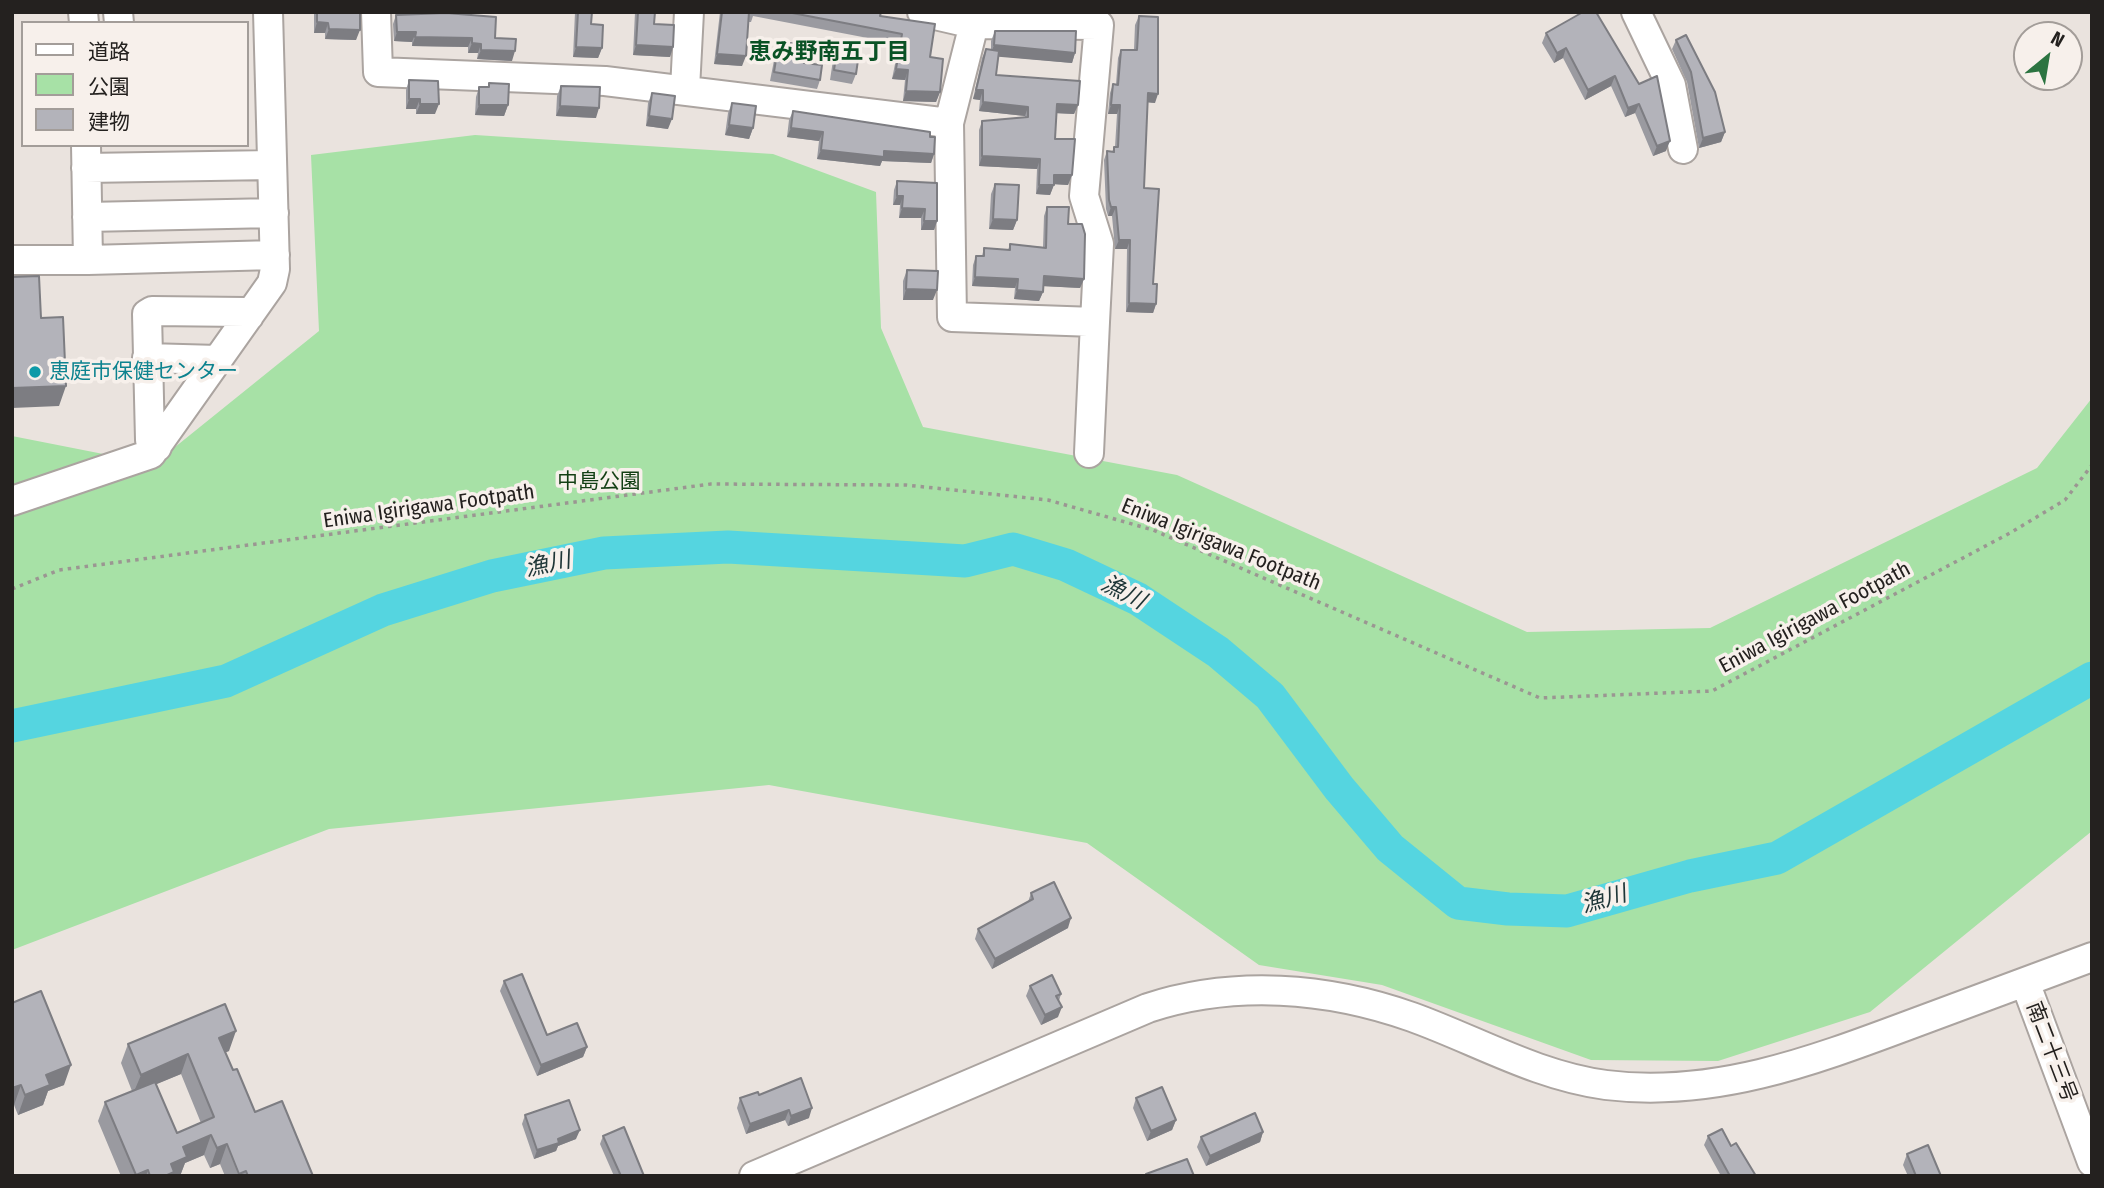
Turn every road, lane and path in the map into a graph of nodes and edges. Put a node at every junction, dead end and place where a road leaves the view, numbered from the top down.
1 (268, 12) edge
2 (376, 12) edge
3 (689, 12) edge
4 (922, 12) edge
5 (1636, 12) edge
6 (974, 18) edge
7 (258, 56) edge
8 (685, 89) junction
9 (259, 118) edge
10 (949, 122) junction
11 (1683, 149) dead end
12 (86, 157) edge
13 (272, 165) junction
14 (274, 213) junction
15 (87, 217) junction
16 (275, 255) junction
17 (12, 260) edge
18 (88, 260) junction
19 (249, 316) junction
20 (1095, 322) junction
21 (147, 358) junction
22 (218, 360) junction
23 (157, 447) junction
24 (1090, 453) dead end
25 (2092, 465) edge
26 (12, 501) edge
27 (12, 589) edge
28 (2092, 957) edge
29 (2025, 982) junction
30 (2092, 1162) edge
31 (754, 1176) edge

1 - 7 street
2 - 8 street
3 - 8 street
4 - 6 street
5 - 11 street
6 - 10 street
6 - 20 street
7 - 9 street
8 - 10 street
9 - 13 street
10 - 20 street
12 - 13 street
12 - 15 street
13 - 14 street
14 - 15 street
14 - 16 street
15 - 18 street
16 - 18 street
16 - 19 street
17 - 18 street
19 - 21 street
19 - 22 street
20 - 24 street
21 - 22 street
21 - 23 street
22 - 23 street
23 - 26 street
25 - 27 path, Eniwa Igirigawa Footpath
28 - 29 street
29 - 30 street, 南二十三号
29 - 31 street

